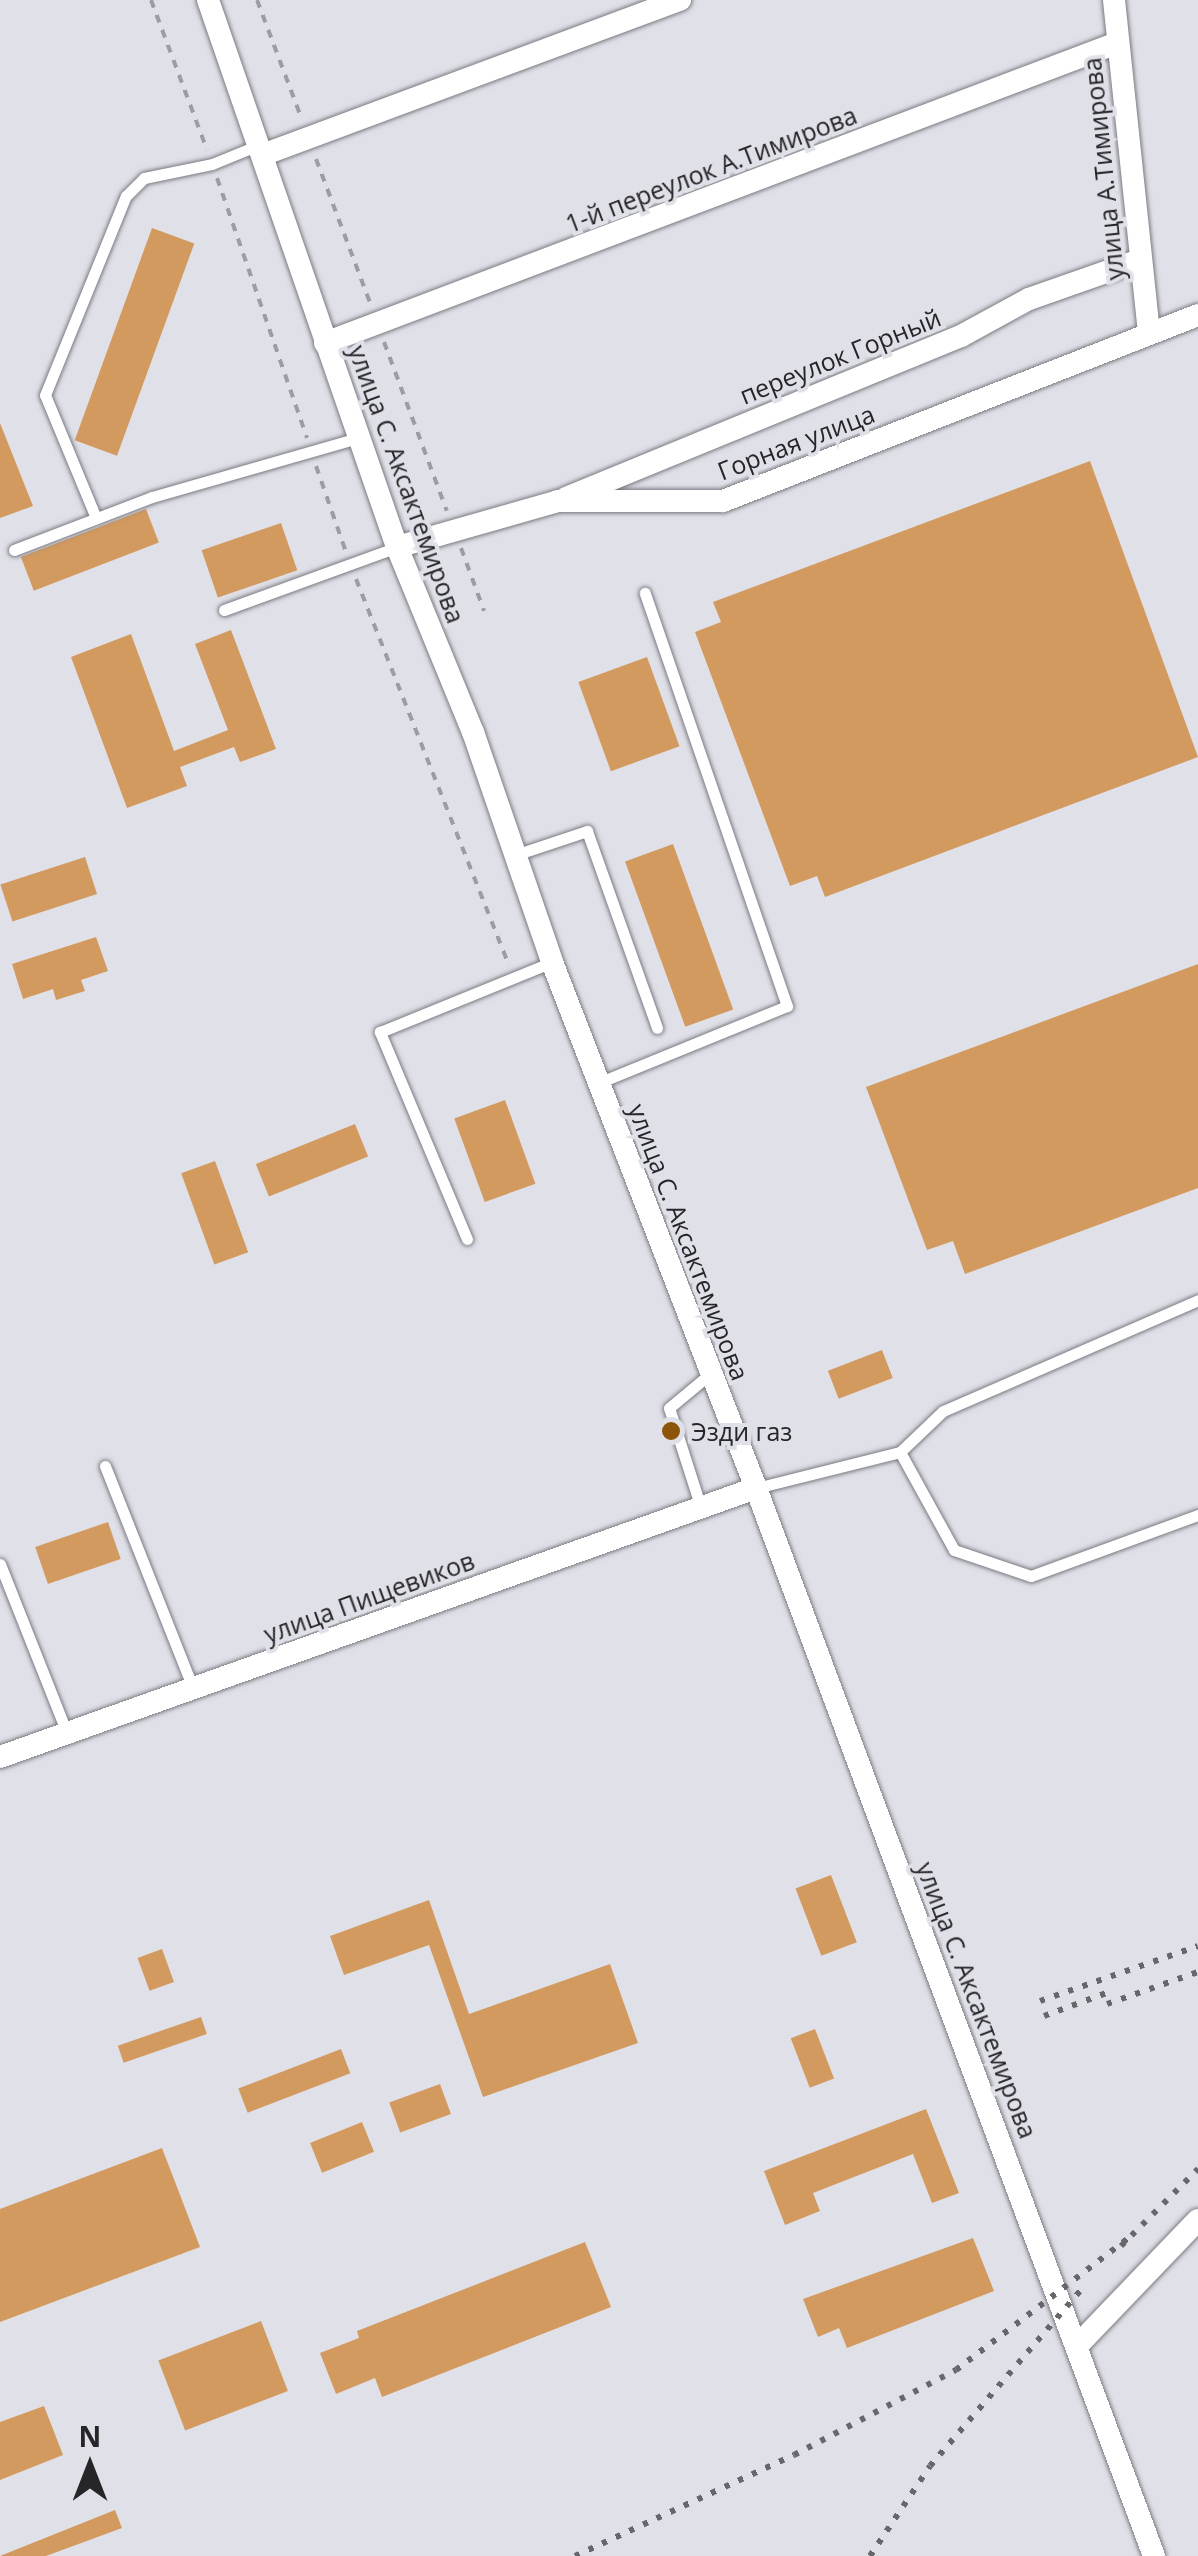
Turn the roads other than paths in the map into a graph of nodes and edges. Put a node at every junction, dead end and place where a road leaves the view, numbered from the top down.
1 (208, 0) edge
2 (680, 0) edge
3 (1114, 0) edge
4 (1117, 43) junction
5 (263, 149) junction
6 (1140, 260) junction
7 (1198, 315) edge
8 (1148, 332) junction
9 (325, 343) junction
10 (358, 438) junction
11 (558, 501) junction
12 (96, 518) junction
13 (397, 547) junction
14 (14, 550) dead end
15 (645, 592) dead end
16 (224, 610) dead end
17 (515, 855) junction
18 (552, 962) junction
19 (657, 1028) dead end
20 (598, 1082) junction
21 (467, 1239) dead end
22 (1198, 1300) edge
23 (711, 1374) junction
24 (900, 1452) junction
25 (105, 1466) dead end
26 (756, 1488) junction
27 (701, 1508) junction
28 (1198, 1515) edge
29 (0, 1564) edge
30 (193, 1688) junction
31 (67, 1734) junction
32 (0, 1757) edge
33 (1198, 2220) edge
34 (1078, 2345) junction
35 (1154, 2556) edge

1 - 5 street, улица С. Аксактемирова
2 - 5 street
3 - 4 street, улица А.Тимирова
4 - 6 street, улица А.Тимирова
4 - 9 street, 1-й переулок А.Тимирова
5 - 9 street, улица С. Аксактемирова
5 - 12 lane
6 - 8 street, улица А.Тимирова
6 - 11 street, переулок Горный
7 - 8 street, Горная улица
8 - 11 street, Горная улица
9 - 10 street, улица С. Аксактемирова
10 - 12 lane
10 - 13 street, улица С. Аксактемирова
11 - 13 street, Горная улица
12 - 14 lane
13 - 16 lane
13 - 17 street, улица С. Аксактемирова
15 - 20 lane
17 - 18 street, улица С. Аксактемирова
17 - 19 lane
18 - 20 street, улица С. Аксактемирова
18 - 21 lane
20 - 23 street, улица С. Аксактемирова
22 - 24 lane
23 - 26 street, улица С. Аксактемирова
23 - 27 lane
24 - 26 lane
24 - 28 lane
25 - 30 lane
26 - 27 street, улица Пищевиков
26 - 34 street, улица С. Аксактемирова
27 - 30 street, улица Пищевиков
29 - 31 lane
30 - 31 street, улица Пищевиков
31 - 32 street, улица Пищевиков
33 - 34 street
34 - 35 street, улица С. Аксактемирова

